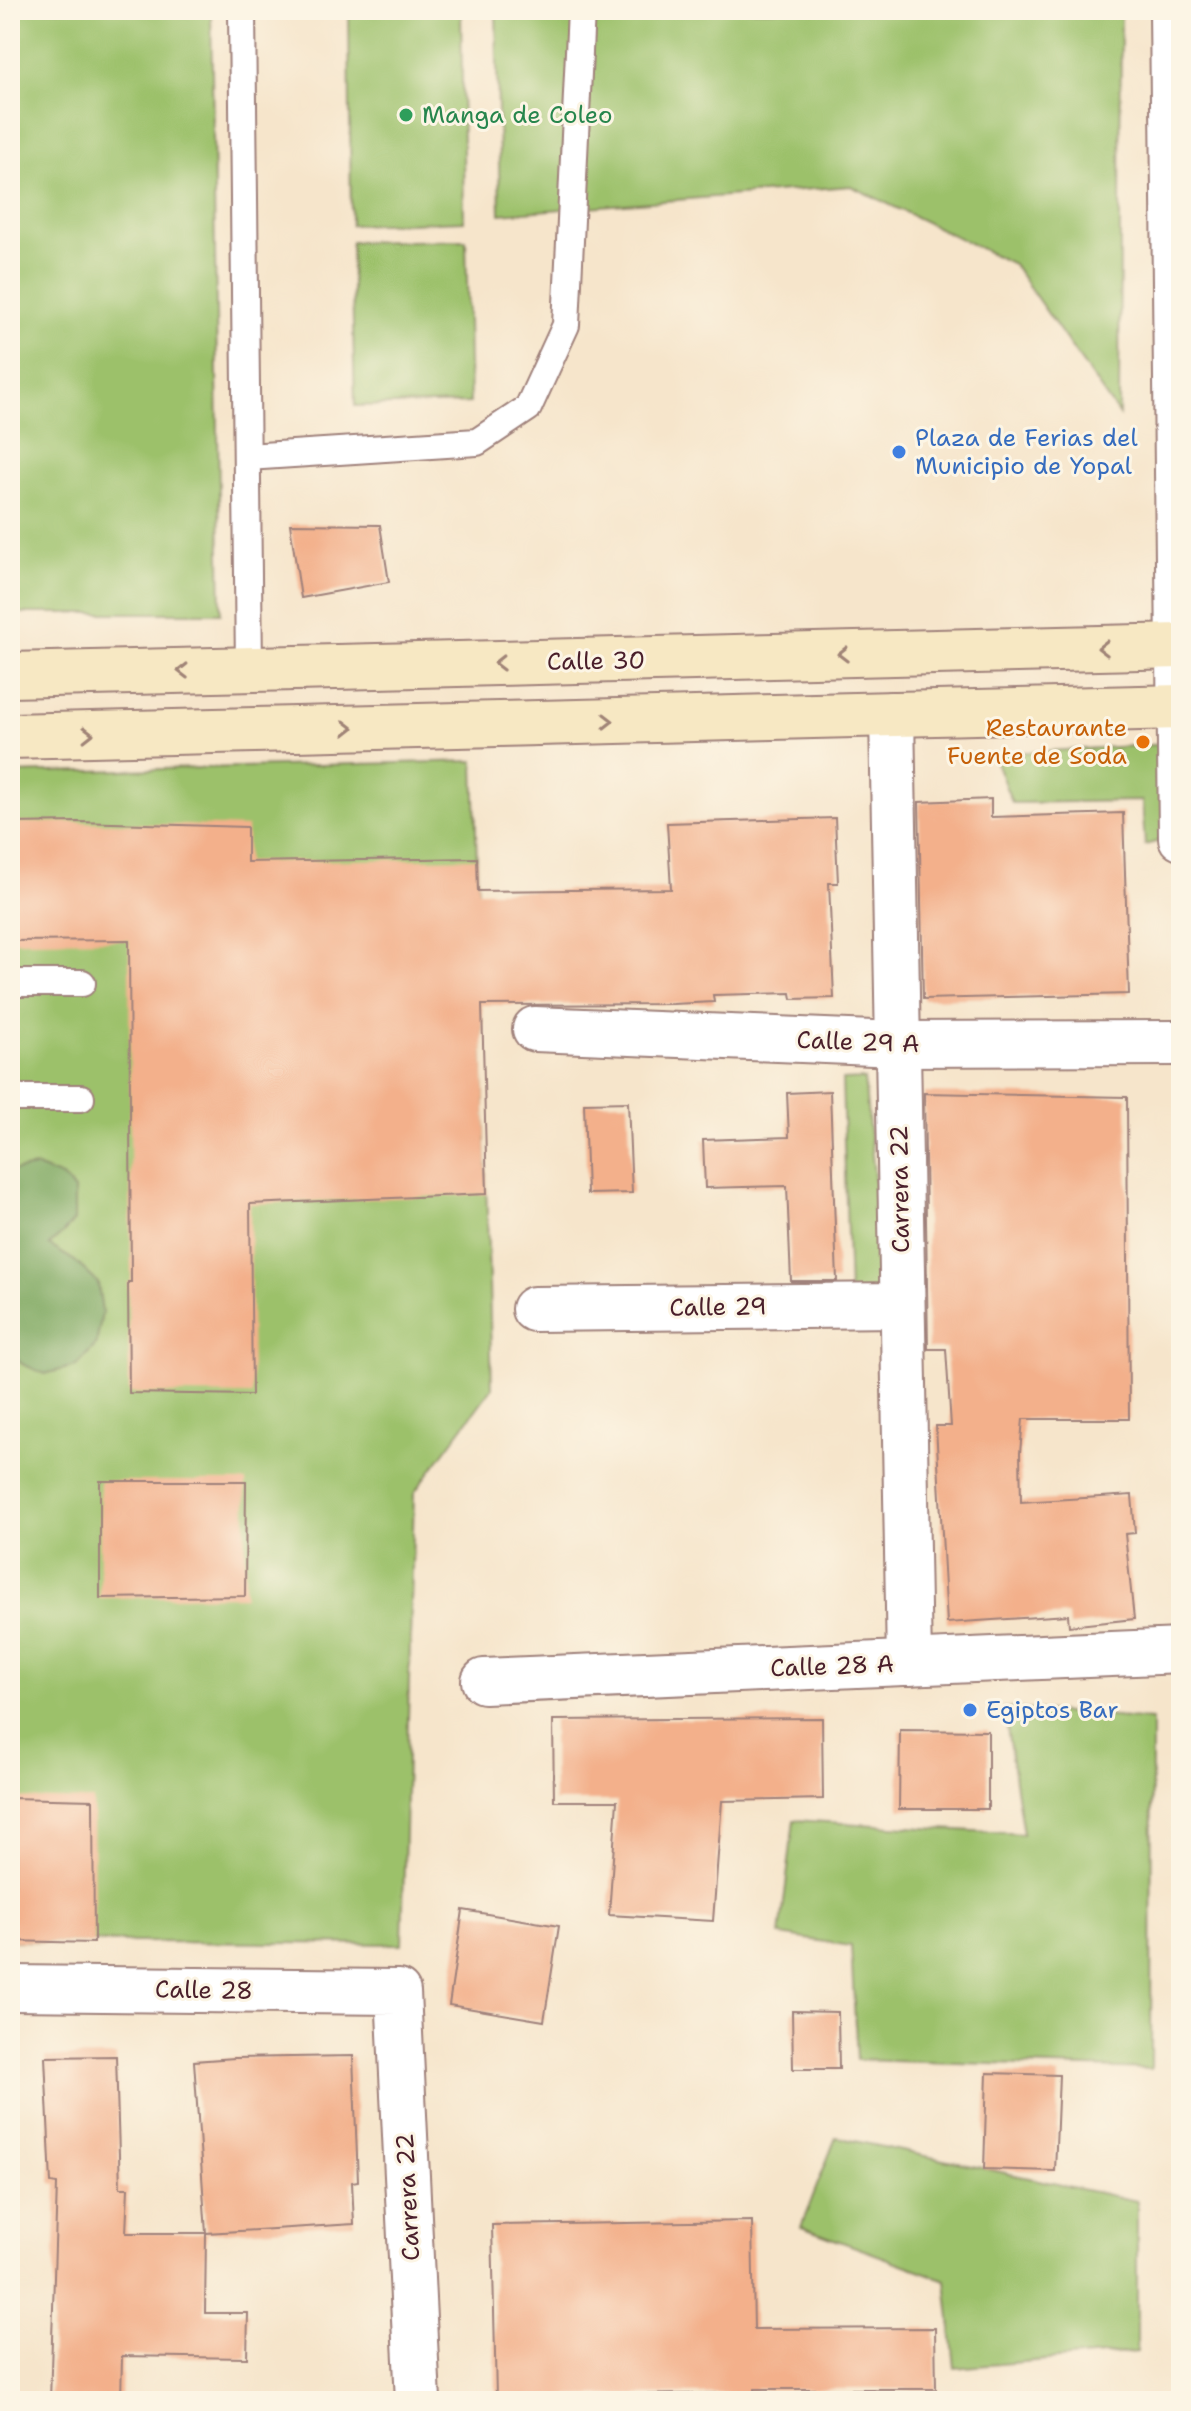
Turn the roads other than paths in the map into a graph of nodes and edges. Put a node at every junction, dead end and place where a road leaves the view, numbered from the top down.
1 (242, 10) edge
2 (581, 10) edge
3 (1175, 25) edge
4 (247, 457) junction
5 (1179, 646) edge
6 (249, 670) junction
7 (10, 675) edge
8 (1180, 708) edge
9 (892, 714) junction
10 (10, 736) edge
11 (1181, 838) edge
12 (10, 983) edge
13 (82, 983) dead end
14 (535, 1029) dead end
15 (1181, 1043) edge
16 (897, 1044) junction
17 (10, 1098) edge
18 (81, 1098) dead end
19 (902, 1305) junction
20 (534, 1309) dead end
21 (1181, 1651) edge
22 (909, 1663) junction
23 (484, 1681) dead end
24 (10, 1988) edge
25 (398, 1992) joint
26 (418, 2401) edge

1 - 4 lane
2 - 4 lane
3 - 5 street
4 - 6 lane
5 -> 6 main road, Calle 30
5 - 8 street
6 -> 7 main road, Calle 30
8 - 9 main road
8 - 11 street
10 -> 9 main road
9 - 16 street, Carrera 22
12 - 13 lane
14 - 16 street, Calle 29 A
15 - 16 street, Calle 29 A
16 - 19 street, Carrera 22
17 - 18 lane
19 - 20 street, Calle 29
19 - 22 street, Carrera 22
21 - 22 street, Calle 28 A
22 - 23 street, Calle 28 A
24 - 25 street, Calle 28
25 - 26 street, Carrera 22

